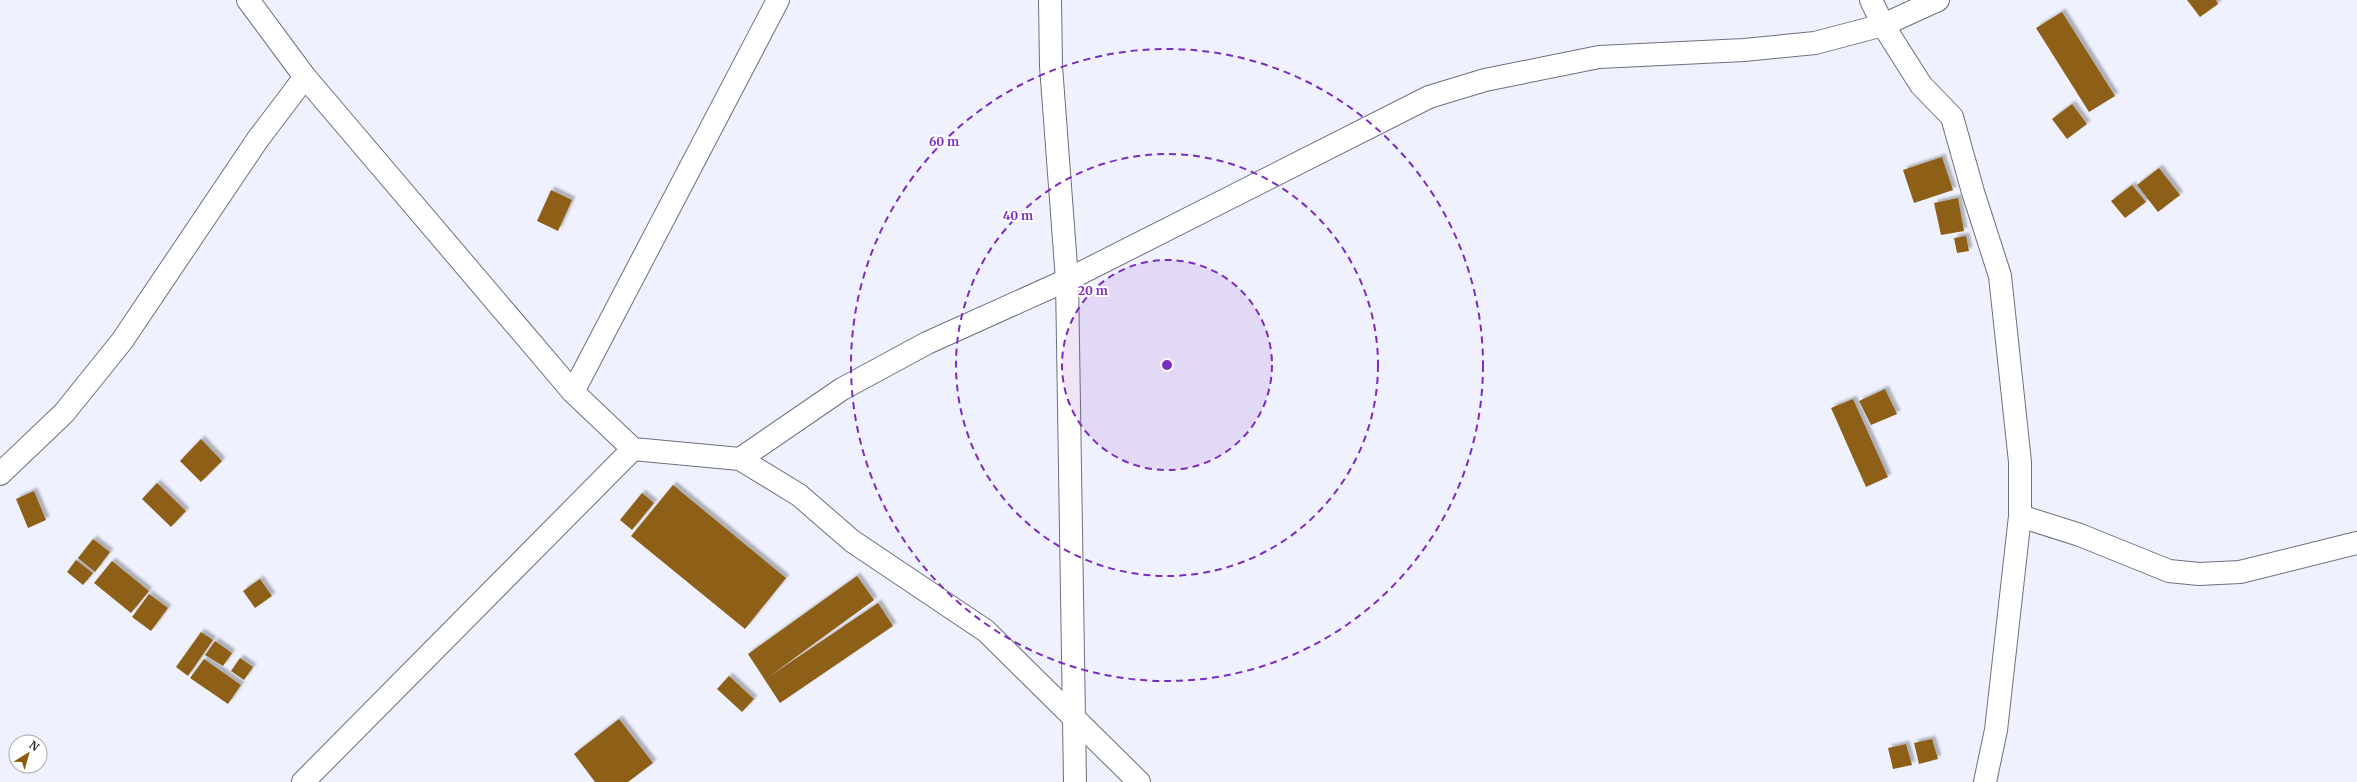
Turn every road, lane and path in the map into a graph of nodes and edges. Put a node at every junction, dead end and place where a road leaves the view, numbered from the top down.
1 (248, 0) edge
2 (778, 0) edge
3 (1050, 0) edge
4 (1871, 0) edge
5 (1938, 0) edge
6 (1883, 24) junction
7 (305, 77) junction
8 (1067, 280) junction
9 (573, 392) junction
10 (633, 449) junction
11 (740, 459) junction
12 (0, 474) edge
13 (2020, 516) junction
14 (2357, 543) edge
15 (1074, 716) junction
16 (303, 782) edge
17 (1075, 782) edge
18 (1139, 782) edge
19 (1985, 782) edge

1 - 7 street
2 - 9 street
3 - 8 street
4 - 6 street
5 - 6 street
6 - 8 street
6 - 13 street
7 - 9 street
7 - 12 street
8 - 11 street
8 - 15 street
9 - 10 street
10 - 11 street
10 - 16 street
11 - 15 street
13 - 14 street
13 - 19 street
15 - 17 street
15 - 18 street

